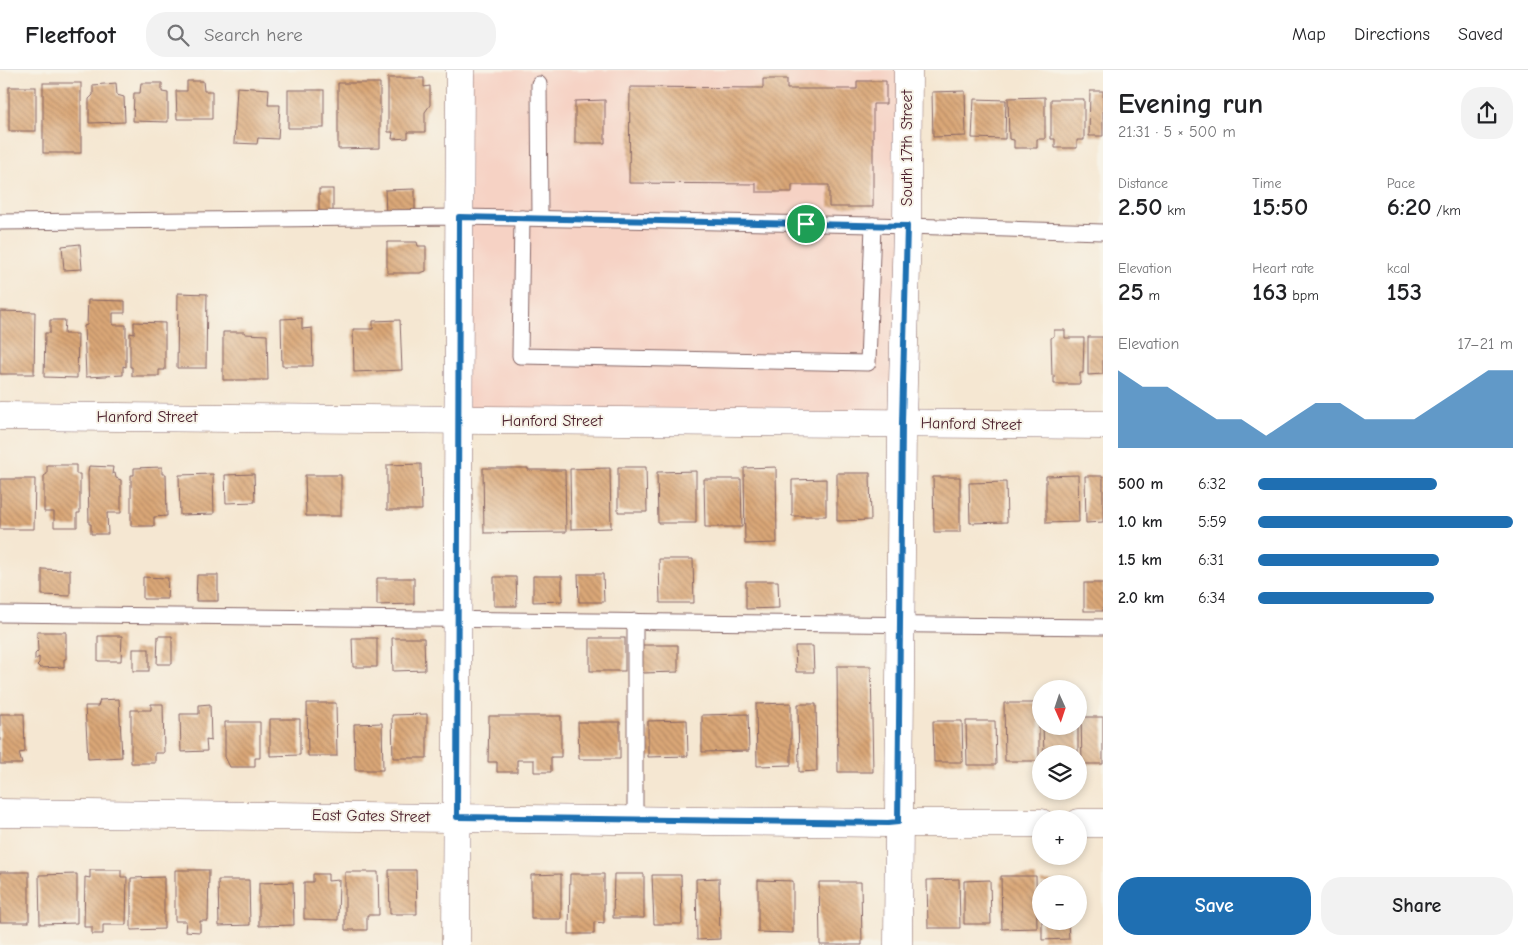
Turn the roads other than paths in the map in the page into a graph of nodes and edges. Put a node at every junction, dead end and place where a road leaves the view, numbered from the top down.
1 (460, 70) edge
2 (908, 70) edge
3 (539, 84) dead end
4 (459, 217) junction
5 (522, 218) junction
6 (540, 218) junction
7 (0, 222) edge
8 (873, 225) junction
9 (907, 226) junction
10 (1103, 232) edge
11 (0, 416) edge
12 (458, 420) junction
13 (902, 423) junction
14 (1103, 425) edge
15 (0, 614) edge
16 (458, 619) junction
17 (635, 621) junction
18 (900, 625) junction
19 (1103, 627) edge
20 (0, 813) edge
21 (457, 817) junction
22 (635, 820) junction
23 (898, 822) junction
24 (1032, 823) edge
25 (1087, 823) edge
26 (1103, 823) edge
27 (456, 945) edge
28 (898, 945) edge

1 - 4 street
2 - 9 street, South 17th Street
3 - 6 lane
4 - 5 lane
4 - 7 lane
4 - 12 street
5 - 6 lane
5 - 8 lane
6 - 8 lane
8 - 9 lane
9 - 10 lane
9 - 13 street, South 17th Street
11 - 12 street, Hanford Street
12 - 13 street, Hanford Street
12 - 16 street
13 - 14 street, Hanford Street
13 - 18 street, South 17th Street
15 - 16 lane
16 - 17 lane
16 - 21 street
17 - 18 lane
17 - 22 lane
18 - 19 lane
18 - 23 street, South 17th Street
20 - 21 street, East Gates Street
21 - 22 street, East Gates Street
21 - 27 street
22 - 23 street, East Gates Street
23 - 24 street, East Gates Street
23 - 28 street, South 17th Street
25 - 26 street

